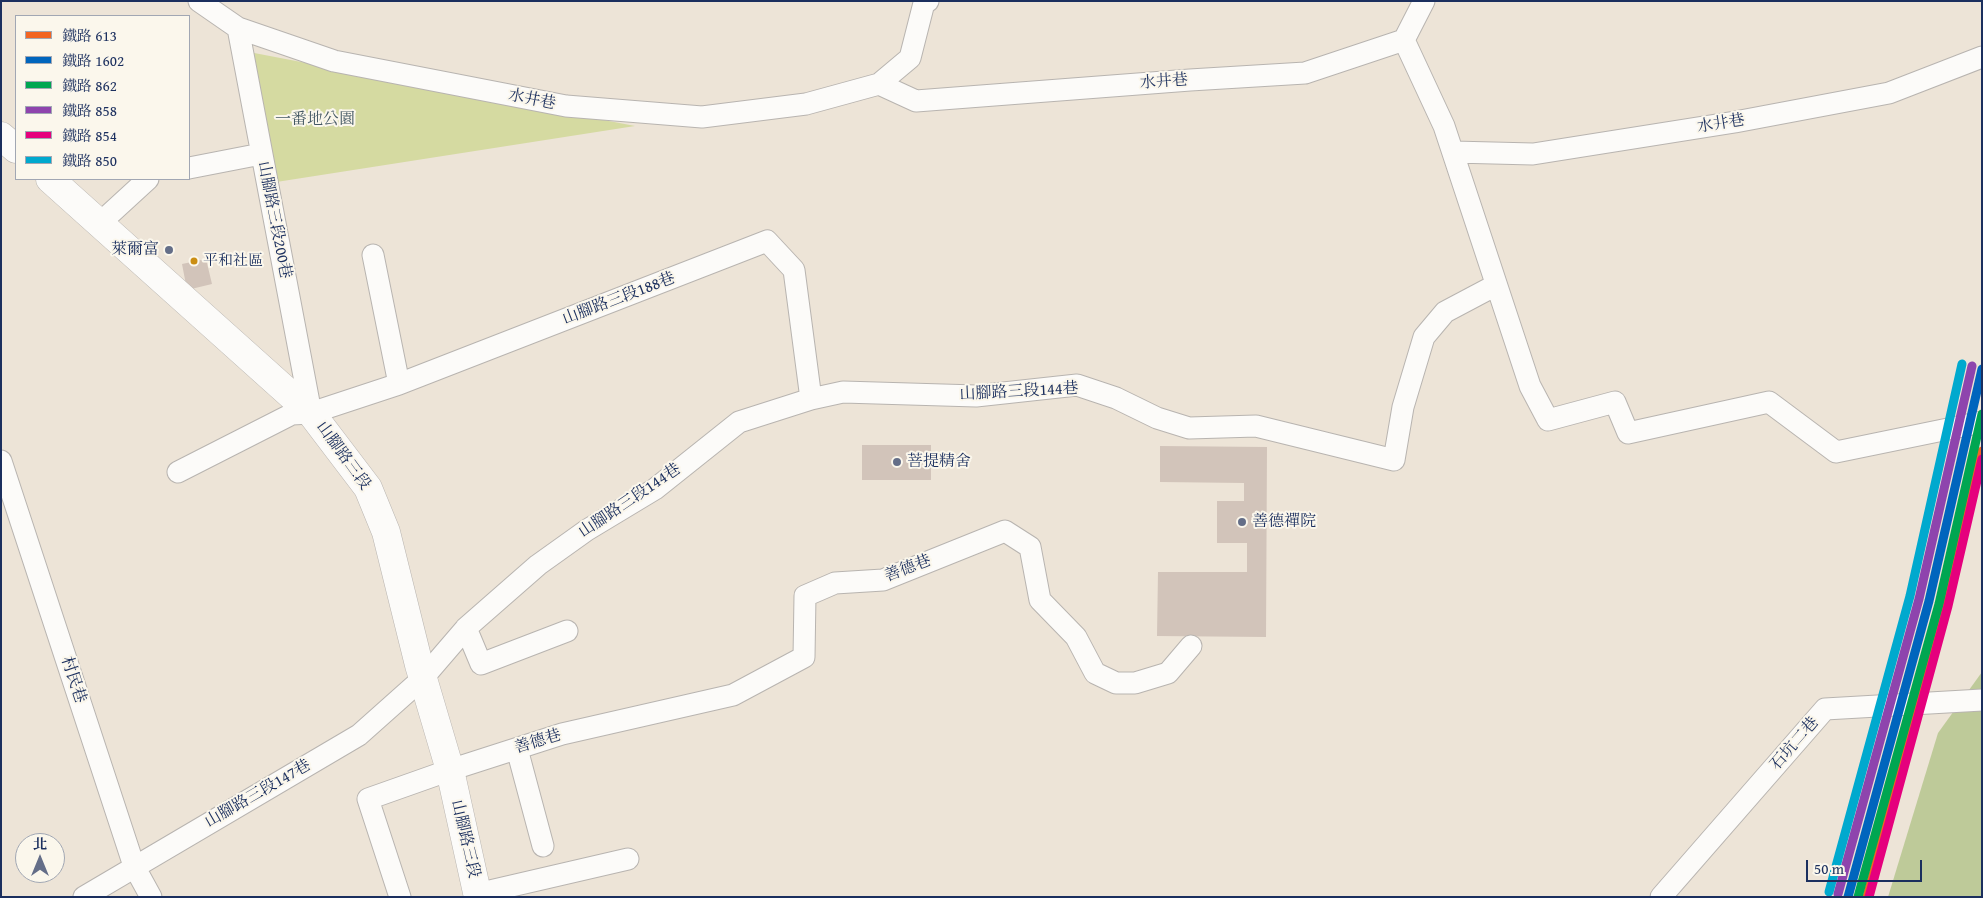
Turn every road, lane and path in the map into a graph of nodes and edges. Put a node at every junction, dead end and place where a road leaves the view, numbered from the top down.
1 (199, 1) edge
2 (928, 1) edge
3 (1424, 1) edge
4 (238, 28) junction
5 (1404, 40) junction
6 (1982, 57) edge
7 (879, 84) junction
8 (1, 136) edge
9 (15, 148) edge
10 (1453, 152) junction
11 (261, 154) junction
12 (190, 168) edge
13 (51, 180) edge
14 (147, 180) edge
15 (100, 223) junction
16 (373, 255) dead end
17 (1496, 285) junction
18 (399, 384) junction
19 (811, 399) junction
20 (311, 413) junction
21 (1982, 422) edge
22 (1, 461) edge
23 (178, 472) dead end
24 (466, 628) junction
25 (567, 630) dead end
26 (1191, 646) dead end
27 (423, 678) junction
28 (1982, 700) edge
29 (517, 749) junction
30 (450, 770) junction
31 (543, 846) dead end
32 (628, 859) dead end
33 (134, 866) junction
34 (478, 895) edge
35 (84, 897) edge
36 (151, 897) edge
37 (400, 897) edge
38 (1661, 897) edge

1 - 4 street, 水井巷
2 - 7 street, 水井巷
3 - 5 street
4 - 7 street, 水井巷
4 - 11 street, 山腳路三段200巷
5 - 7 street, 水井巷
5 - 10 street
6 - 10 street, 水井巷
8 - 9 main road
10 - 17 street
11 - 12 street
11 - 20 street, 山腳路三段200巷
13 - 15 main road, 山腳路三段
14 - 15 street
15 - 20 main road, 山腳路三段
16 - 18 street
17 - 19 street, 山腳路三段144巷
17 - 21 street
18 - 19 street, 山腳路三段188巷
18 - 20 street, 山腳路三段188巷
19 - 24 street, 山腳路三段144巷
20 - 23 street, 山腳路三段188巷
20 - 27 main road, 山腳路三段
22 - 33 street, 村民巷
24 - 25 street
24 - 27 street, 山腳路三段144巷
26 - 29 street, 善德巷
27 - 30 main road, 山腳路三段
27 - 33 street, 山腳路三段147巷
28 - 38 street, 石坑二巷
29 - 30 street, 善德巷
29 - 31 street
30 - 34 main road, 山腳路三段
30 - 37 street, 善德巷
32 - 34 street
33 - 35 street, 山腳路三段147巷
33 - 36 street, 村民巷

